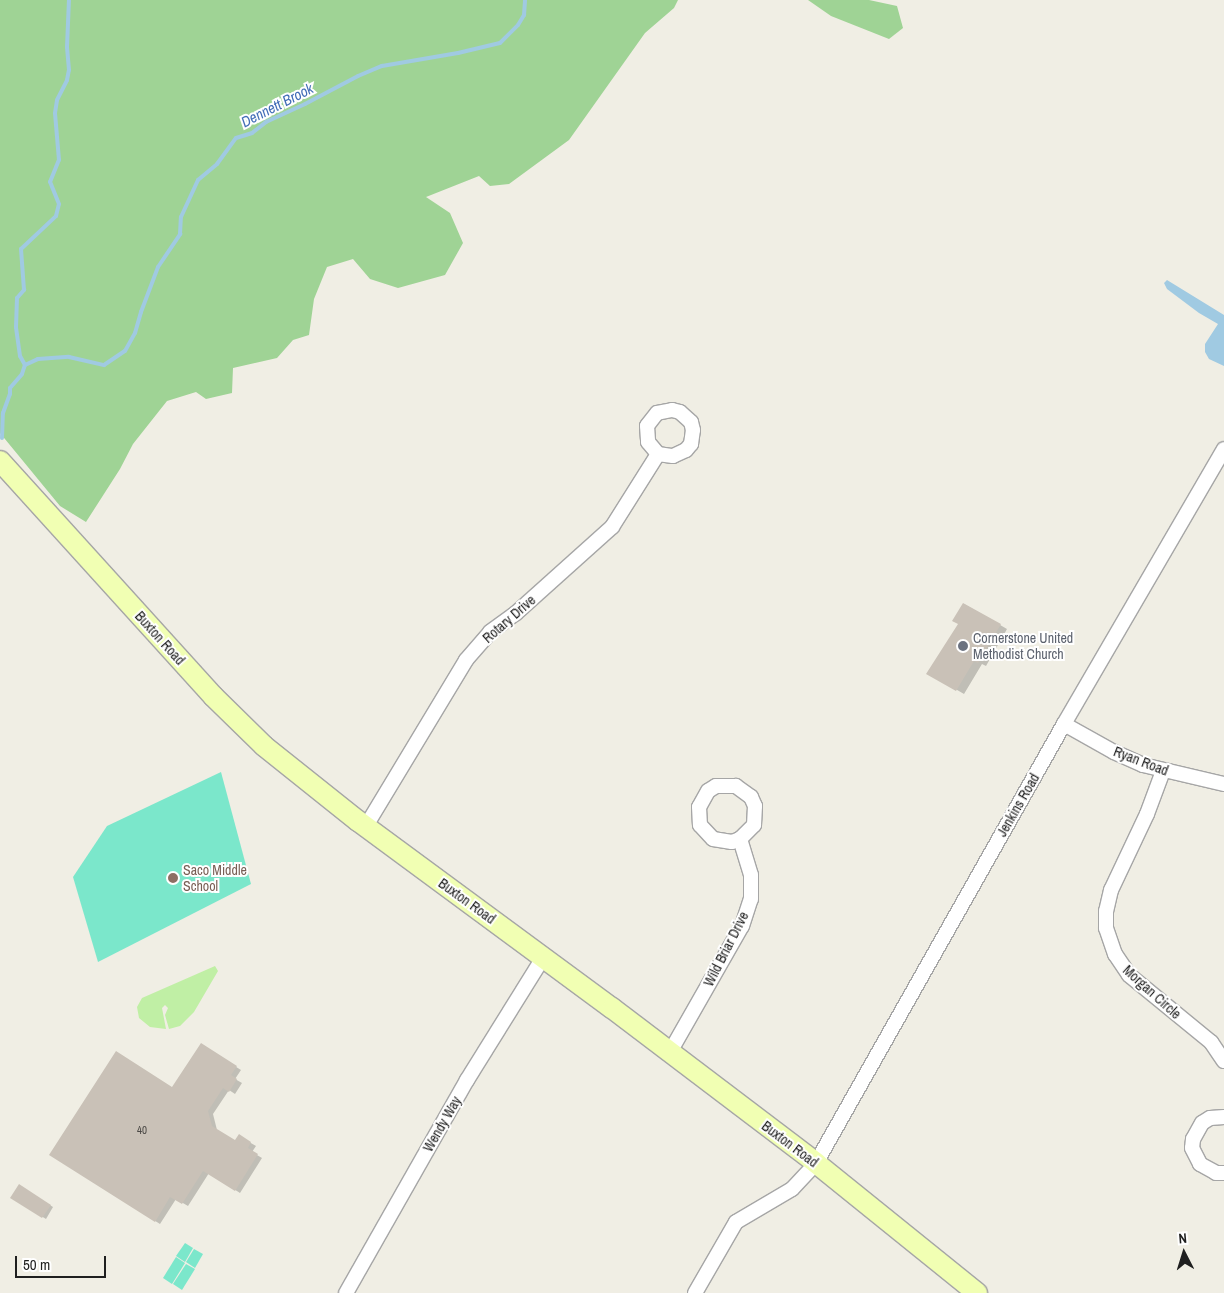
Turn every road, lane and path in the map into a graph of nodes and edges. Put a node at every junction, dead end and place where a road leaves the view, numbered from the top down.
1 (1224, 450) edge
2 (658, 454) dead end
3 (0, 461) edge
4 (1064, 724) junction
5 (1163, 771) junction
6 (1224, 784) edge
7 (366, 826) junction
8 (740, 840) junction
9 (543, 958) junction
10 (670, 1052) junction
11 (1224, 1061) edge
12 (1224, 1117) edge
13 (816, 1163) junction
14 (1224, 1173) edge
15 (346, 1293) edge
16 (695, 1293) edge
17 (977, 1293) edge

1 - 4 street, Jenkins Road
2 - 7 street, Rotary Drive
3 - 7 main road, Buxton Road
4 - 5 street, Ryan Road
4 - 13 street, Jenkins Road
5 - 6 street, Ryan Road
5 - 11 street, Morgan Circle
7 - 9 main road, Buxton Road
8 - 8 street
8 - 10 street, Wild Briar Drive
9 - 10 main road, Buxton Road
9 - 15 street, Wendy Way
10 - 13 main road, Buxton Road
12 - 14 street
13 - 16 street, Jenkins Road
13 - 17 main road, Buxton Road

